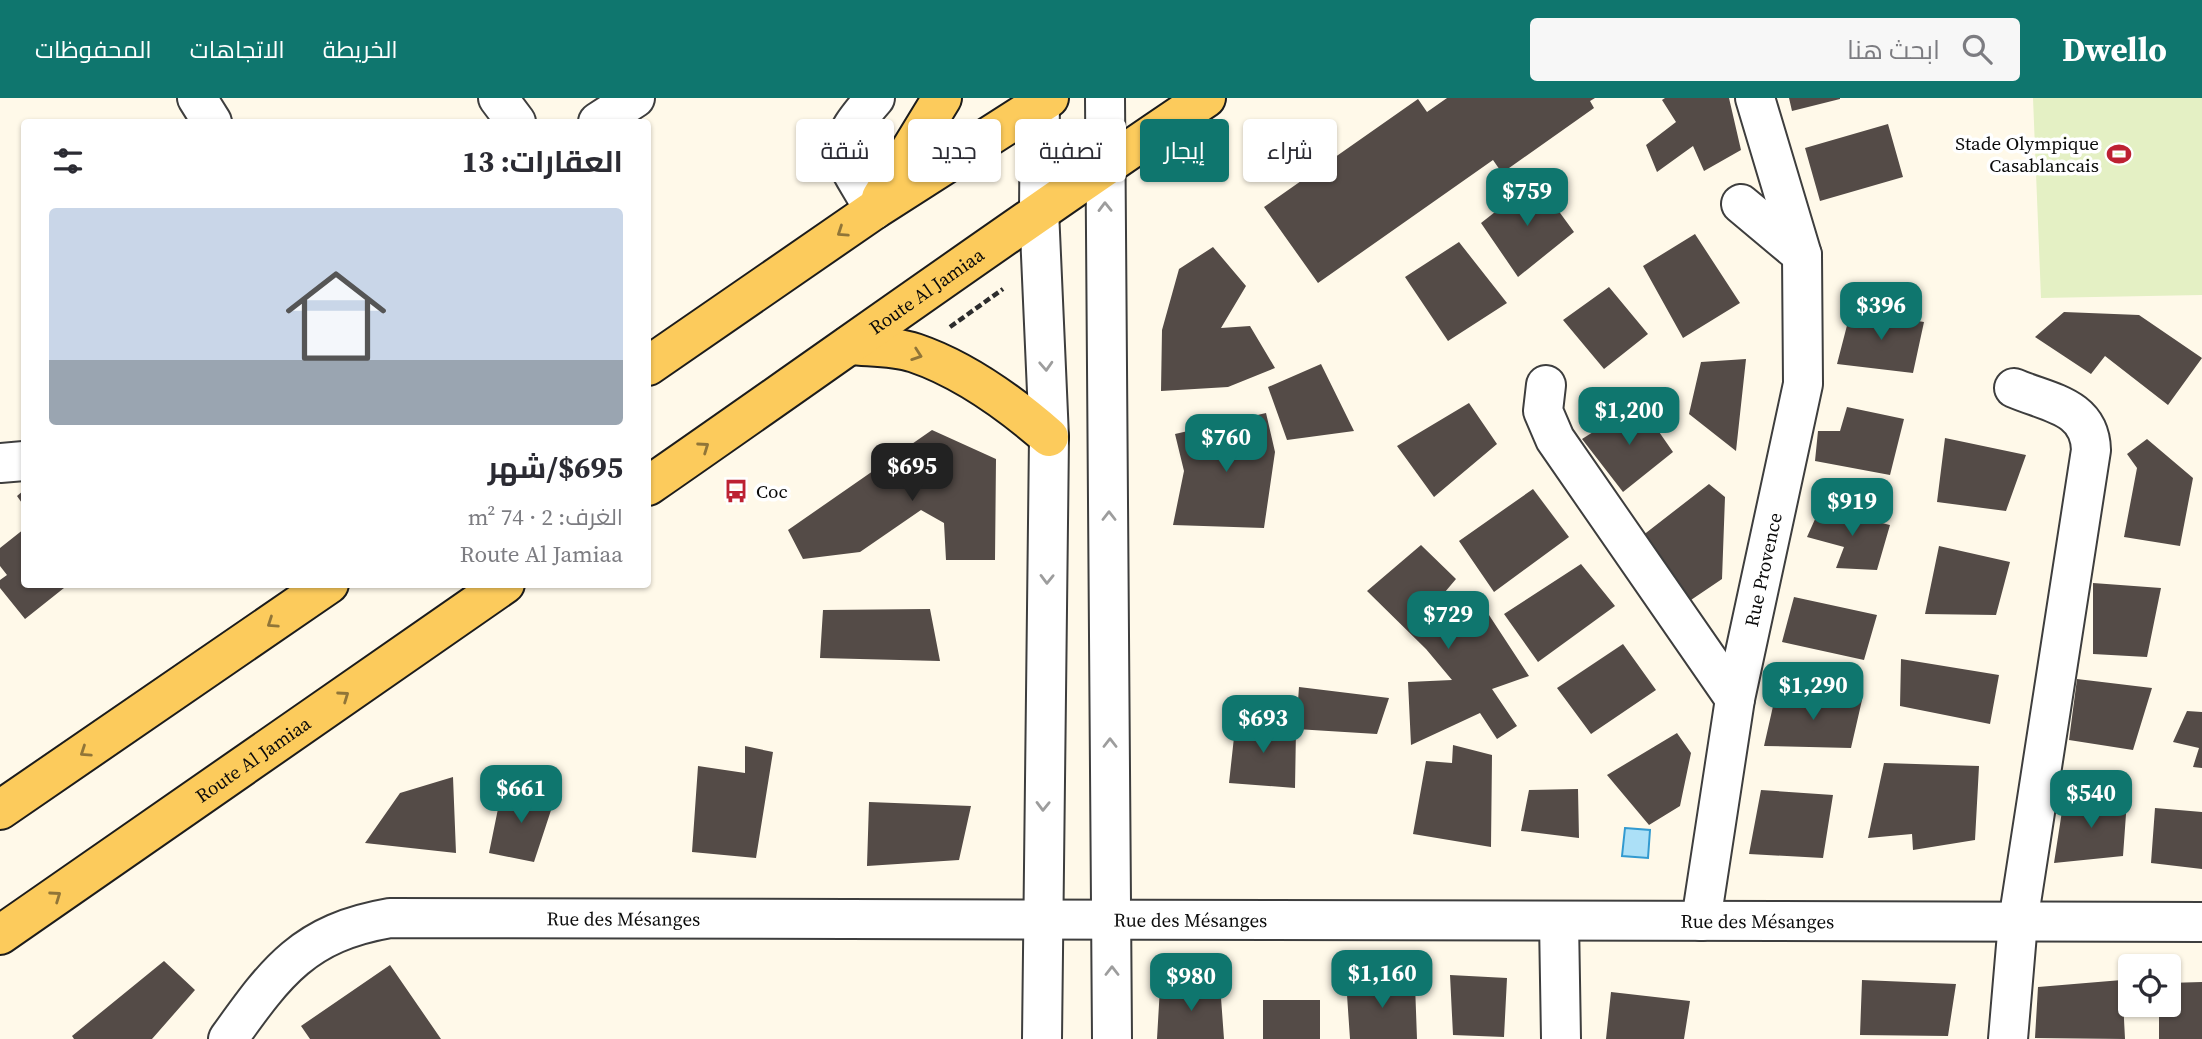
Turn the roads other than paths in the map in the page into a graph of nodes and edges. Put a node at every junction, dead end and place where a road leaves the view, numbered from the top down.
1 (197, 98) edge
2 (498, 98) edge
3 (635, 98) edge
4 (875, 98) edge
5 (942, 98) edge
6 (1105, 98) edge
7 (1206, 98) edge
8 (1755, 98) edge
9 (1043, 100) edge
10 (210, 119) edge
11 (514, 119) edge
12 (603, 119) edge
13 (1105, 119) edge
14 (1126, 152) edge
15 (1081, 182) edge
16 (1105, 182) edge
17 (1741, 204) dead end
18 (1039, 210) junction
19 (873, 211) junction
20 (1802, 255) junction
21 (850, 345) junction
22 (651, 364) edge
23 (1546, 385) dead end
24 (2014, 388) dead end
25 (1049, 437) junction
26 (651, 484) edge
27 (322, 588) edge
28 (499, 588) edge
29 (1735, 699) junction
30 (0, 810) edge
31 (1041, 919) junction
32 (1112, 920) junction
33 (1559, 921) junction
34 (1701, 921) junction
35 (2018, 922) junction
36 (2202, 922) edge
37 (0, 935) edge
38 (228, 1039) edge
39 (1042, 1039) edge
40 (1112, 1039) edge
41 (1561, 1039) edge
42 (2008, 1039) edge

1 - 10 street
2 - 11 street
3 - 12 street
4 - 19 street
5 - 19 main road
6 - 13 street
7 - 14 main road, Route Al Jamiaa
8 - 20 street, Rue Provence
9 - 18 street
9 - 19 main road
15 - 18 main road, Route Al Jamiaa
32 -> 16 street
17 - 20 street
18 - 21 main road, Route Al Jamiaa
18 -> 25 street
19 -> 22 main road
20 - 29 street, Rue Provence
21 -> 25 main road
26 -> 21 main road, Route Al Jamiaa
23 - 29 street
24 - 35 street
25 -> 31 street
27 -> 30 main road
37 -> 28 main road, Route Al Jamiaa
29 - 34 street, Rue Provence
31 - 32 street, Rue des Mésanges
31 - 38 street, Rue des Mésanges
31 - 39 street
32 - 33 street, Rue des Mésanges
40 -> 32 street
33 - 34 street, Rue des Mésanges
33 - 41 street
34 - 35 street, Rue des Mésanges
35 - 36 street, Rue des Mésanges
35 - 42 street

